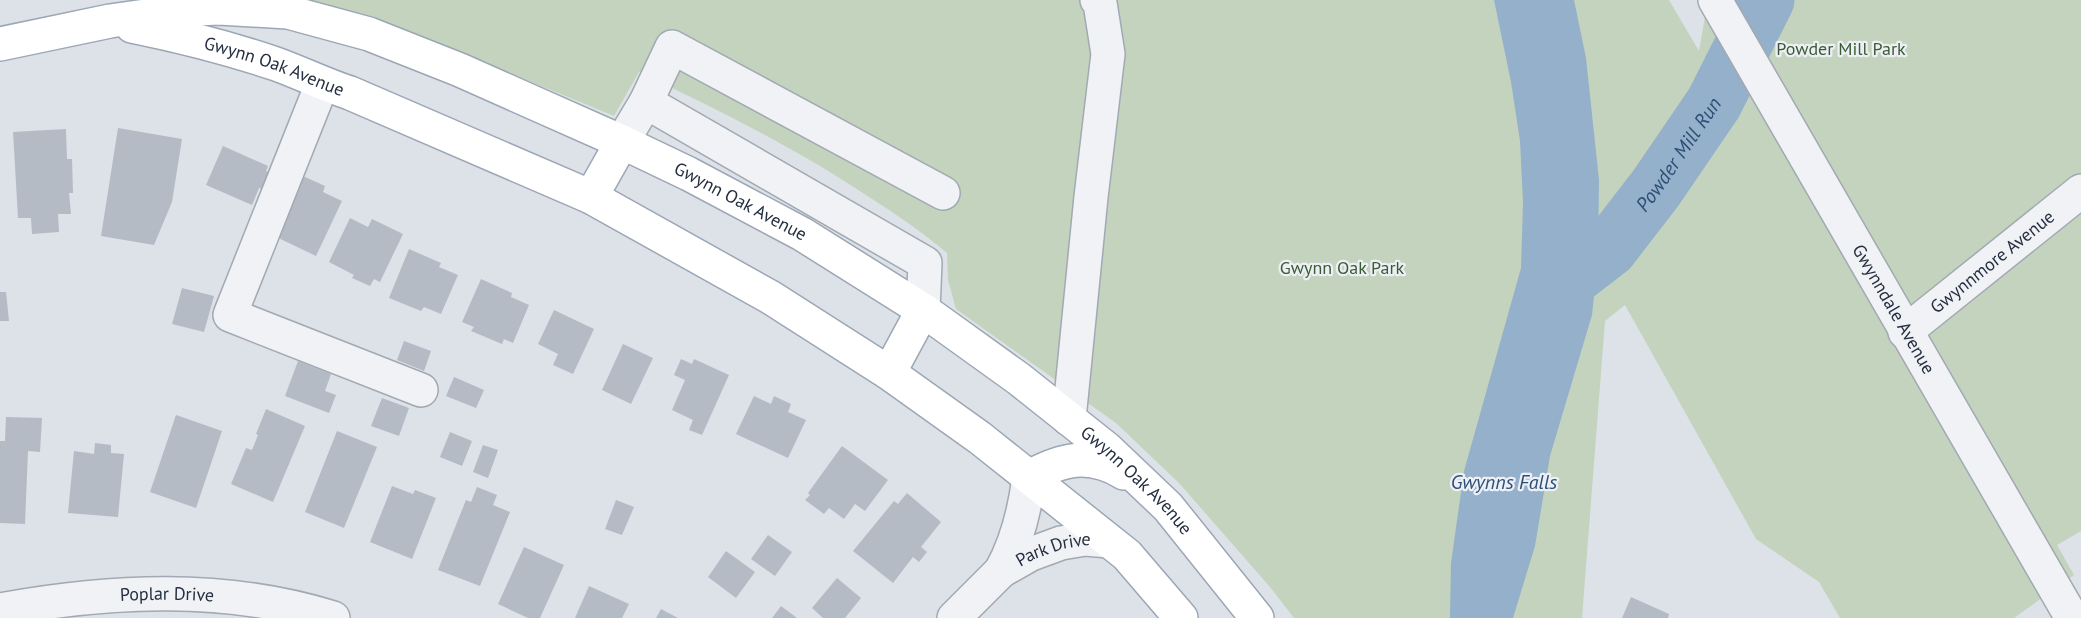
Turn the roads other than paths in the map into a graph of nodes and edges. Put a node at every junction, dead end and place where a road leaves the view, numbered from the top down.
1 (1098, 0) edge
2 (1715, 0) edge
3 (110, 21) junction
4 (0, 44) edge
5 (322, 84) junction
6 (646, 102) junction
7 (622, 142) junction
8 (2081, 191) edge
9 (943, 193) dead end
10 (591, 197) junction
11 (923, 310) junction
12 (1905, 332) junction
13 (889, 373) junction
14 (421, 390) dead end
15 (1069, 419) junction
16 (1029, 477) junction
17 (1146, 486) junction
18 (1109, 541) junction
19 (1001, 571) junction
20 (0, 610) edge
21 (40, 610) edge
22 (333, 618) edge
23 (954, 618) edge
24 (1181, 618) edge
25 (1257, 618) edge
26 (2072, 618) edge

1 - 15 street
2 - 12 street, Gwynndale Avenue
3 - 4 main road, Gwynn Oak Avenue
3 - 5 main road, Gwynn Oak Avenue
3 - 7 main road, Gwynn Oak Avenue
5 - 10 main road, Gwynn Oak Avenue
5 - 14 street
6 - 7 street
6 - 9 street
6 - 11 street
7 - 10 main road
7 - 11 main road, Gwynn Oak Avenue
8 - 12 street, Gwynnmore Avenue
10 - 13 main road, Gwynn Oak Avenue
11 - 13 main road
11 - 15 main road, Gwynn Oak Avenue
12 - 26 street, Gwynndale Avenue
13 - 16 main road, Gwynn Oak Avenue
15 - 17 main road, Gwynn Oak Avenue
16 - 17 main road
16 - 18 main road, Gwynn Oak Avenue
16 - 19 street, Park Drive
17 - 25 main road, Gwynn Oak Avenue
18 - 19 street, Park Drive
18 - 24 main road, Gwynn Oak Avenue
19 - 23 street, Park Drive
20 - 21 street, Poplar Drive
21 - 22 street, Poplar Drive

